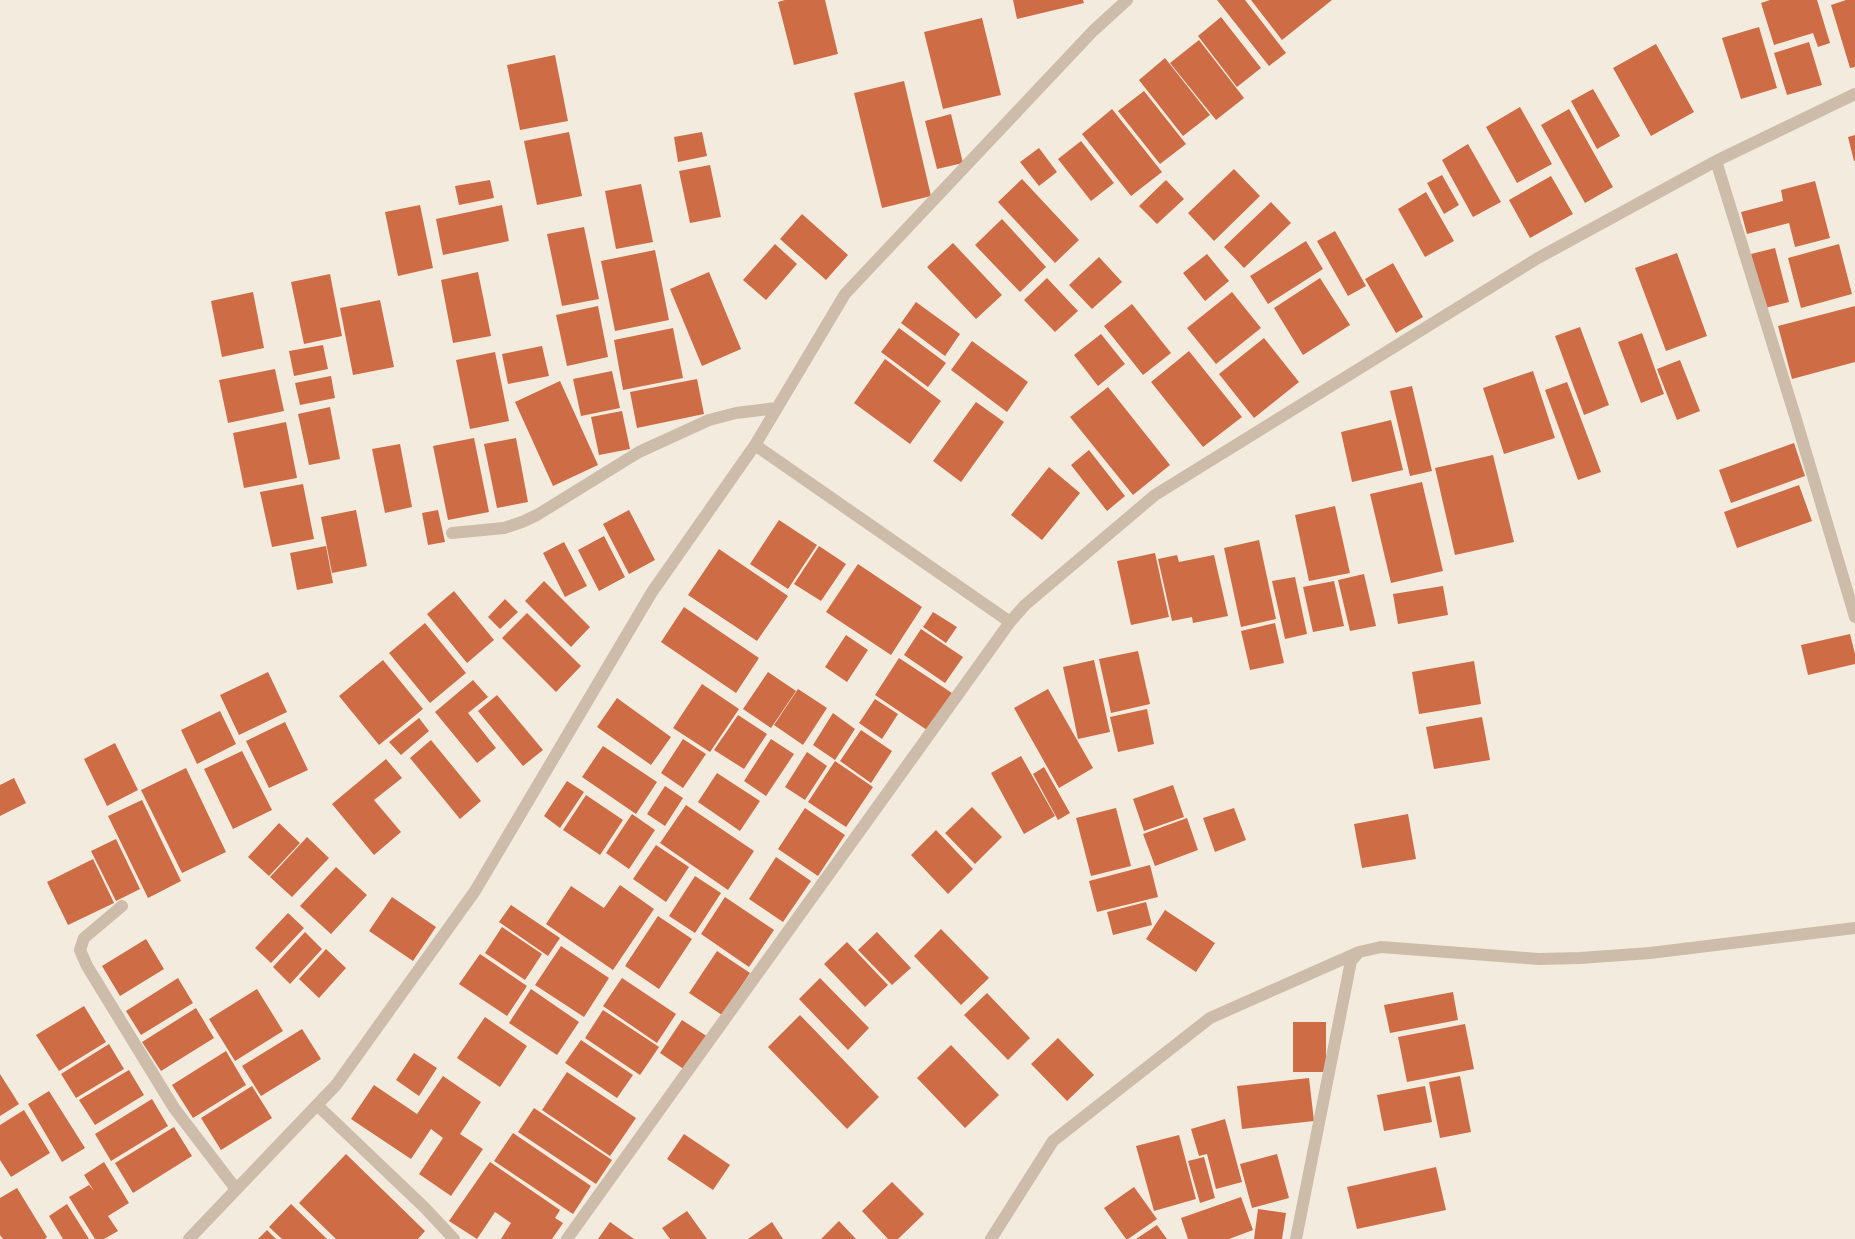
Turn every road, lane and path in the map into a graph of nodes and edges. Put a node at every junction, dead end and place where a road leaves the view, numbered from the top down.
1 (1128, 0) edge
2 (1855, 94) edge
3 (1716, 161) junction
4 (777, 408) junction
5 (755, 444) junction
6 (452, 533) dead end
7 (1855, 617) edge
8 (1010, 622) junction
9 (122, 906) dead end
10 (1855, 928) edge
11 (1359, 952) junction
12 (317, 1105) junction
13 (236, 1189) junction
14 (189, 1239) edge
15 (454, 1239) edge
16 (567, 1239) edge
17 (990, 1239) edge
18 (1296, 1239) edge

1 - 4 street
2 - 3 street
3 - 7 street
3 - 8 street
4 - 5 street
4 - 6 street
5 - 8 street
5 - 12 street
8 - 16 street
9 - 13 street
10 - 11 street
11 - 17 street
11 - 18 street
12 - 13 street
12 - 15 street
13 - 14 street

